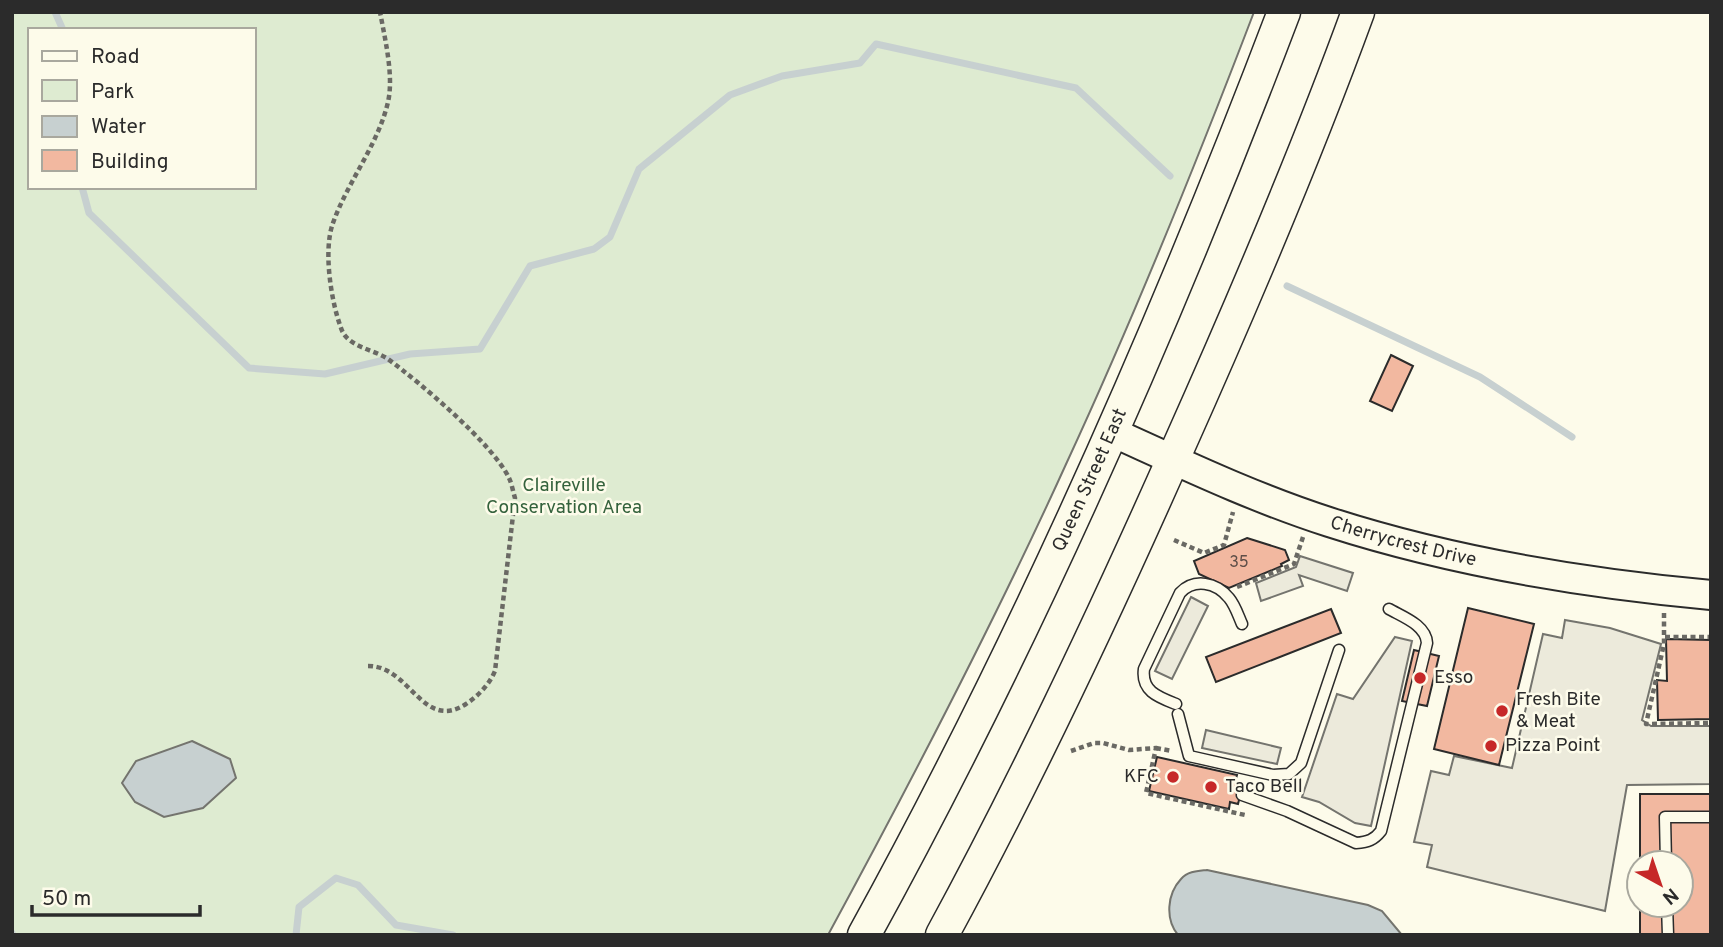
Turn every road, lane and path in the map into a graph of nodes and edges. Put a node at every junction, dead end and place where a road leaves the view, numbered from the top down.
1 (380, 12) edge
2 (1284, 12) edge
3 (1357, 15) edge
4 (1112, 432) junction
5 (1173, 460) junction
6 (1233, 512) dead end
7 (1304, 536) dead end
8 (1174, 540) dead end
9 (1234, 588) dead end
10 (1711, 595) edge
11 (1389, 609) dead end
12 (1664, 612) dead end
13 (1242, 624) dead end
14 (1665, 637) junction
15 (1711, 637) edge
16 (1339, 650) dead end
17 (368, 666) dead end
18 (1711, 723) edge
19 (1156, 748) junction
20 (1071, 751) dead end
21 (1172, 751) dead end
22 (1242, 795) dead end
23 (1245, 816) dead end
24 (1711, 817) edge
25 (1666, 849) edge
26 (864, 935) edge
27 (942, 935) edge

1 - 17 path
2 - 4 main road, Queen Street East
3 - 5 main road
4 - 5 street, Cherrycrest Drive
4 - 26 main road, Queen Street East
5 - 10 street, Cherrycrest Drive
5 - 27 main road
6 - 8 path
7 - 9 path
11 - 22 lane
12 - 14 path
13 - 16 lane
14 - 15 path
14 - 18 path
19 - 20 path
19 - 21 path
19 - 23 path
24 - 25 lane

